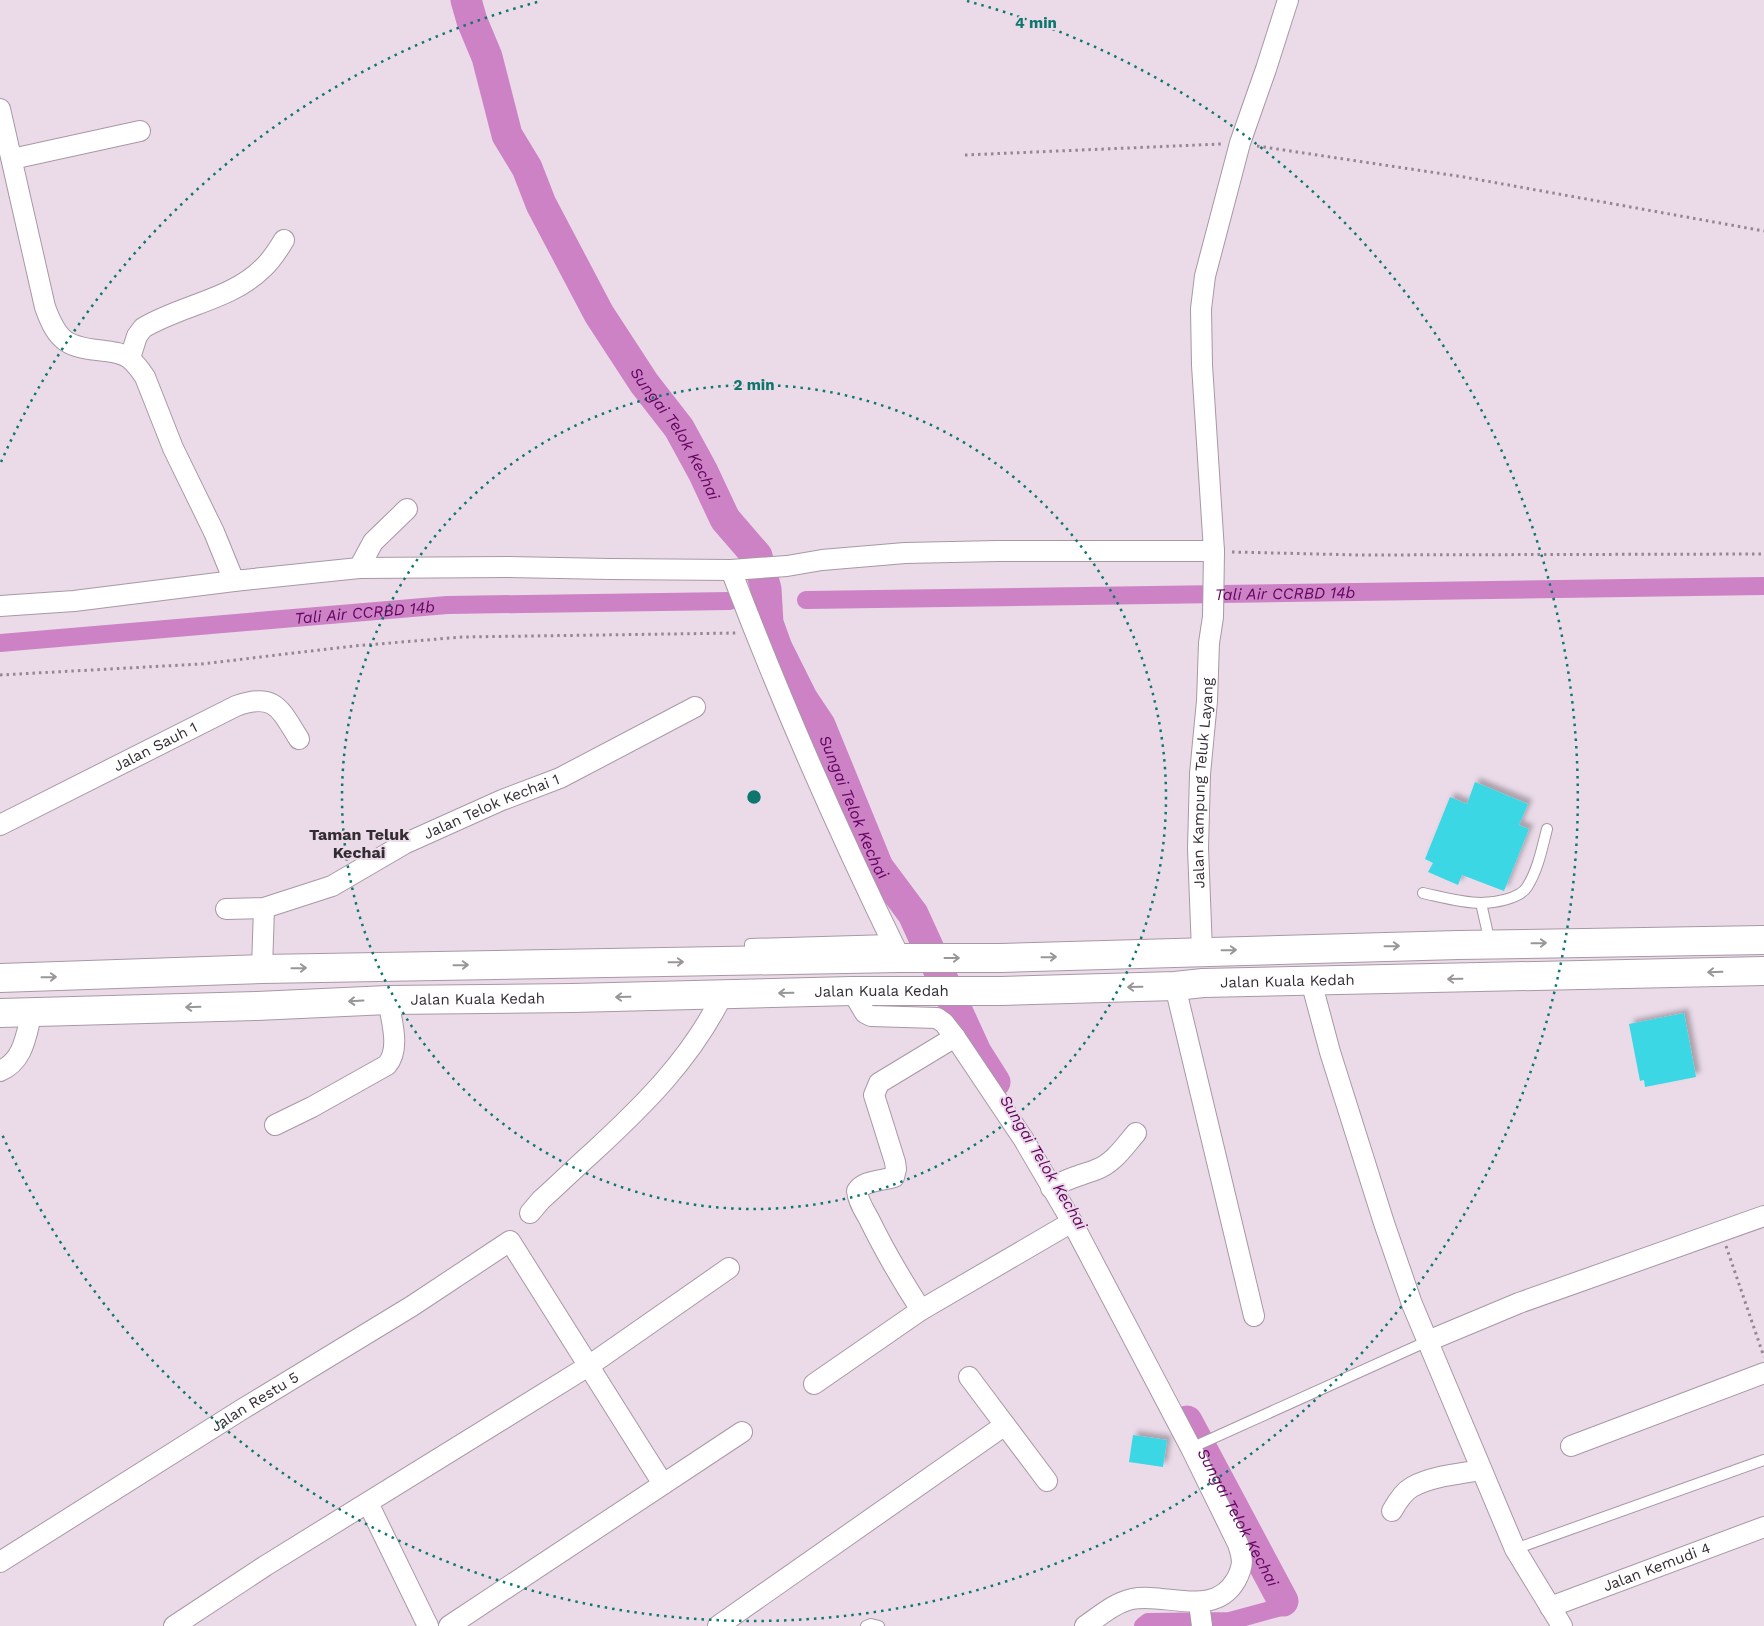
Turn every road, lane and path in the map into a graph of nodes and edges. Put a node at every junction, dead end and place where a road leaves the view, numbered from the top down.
1 (1288, 0) edge
2 (0, 109) edge
3 (140, 131) dead end
4 (1240, 143) junction
5 (965, 154) dead end
6 (12, 159) junction
7 (1764, 231) edge
8 (284, 240) dead end
9 (130, 358) junction
10 (407, 509) dead end
11 (1764, 554) edge
12 (1214, 558) junction
13 (358, 568) junction
14 (740, 569) junction
15 (234, 580) junction
16 (0, 606) edge
17 (755, 633) junction
18 (0, 675) edge
19 (696, 707) dead end
20 (299, 739) dead end
21 (0, 826) edge
22 (1547, 828) dead end
23 (1423, 894) dead end
24 (1481, 903) junction
25 (226, 908) dead end
26 (264, 908) junction
27 (1764, 940) edge
28 (1490, 944) junction
29 (1202, 951) junction
30 (898, 952) junction
31 (262, 969) junction
32 (1764, 971) edge
33 (0, 978) edge
34 (1504, 978) junction
35 (1310, 981) junction
36 (1176, 986) junction
37 (852, 991) junction
38 (723, 994) junction
39 (388, 1000) junction
40 (32, 1012) junction
41 (0, 1013) edge
42 (954, 1037) junction
43 (0, 1071) edge
44 (275, 1125) dead end
45 (1136, 1133) dead end
46 (1058, 1183) junction
47 (530, 1213) dead end
48 (1764, 1216) edge
49 (1072, 1222) junction
50 (1721, 1231) junction
51 (729, 1268) dead end
52 (921, 1310) junction
53 (1254, 1316) dead end
54 (1428, 1341) junction
55 (1764, 1357) edge
56 (590, 1365) junction
57 (1764, 1373) edge
58 (969, 1377) dead end
59 (814, 1384) dead end
60 (1005, 1425) junction
61 (742, 1432) dead end
62 (1571, 1446) dead end
63 (1193, 1447) junction
64 (1764, 1460) edge
65 (1481, 1470) junction
66 (1047, 1482) dead end
67 (663, 1484) junction
68 (368, 1503) junction
69 (1392, 1510) dead end
70 (1764, 1527) edge
71 (1515, 1549) junction
72 (0, 1562) edge
73 (1550, 1607) junction
74 (1200, 1612) edge
75 (174, 1626) edge
76 (428, 1626) edge
77 (449, 1626) edge
78 (718, 1626) edge
79 (866, 1626) edge
80 (879, 1626) edge
81 (1085, 1626) edge
82 (1562, 1626) edge

1 - 4 street, Jalan Kampung Teluk Layang
2 - 6 street
3 - 6 street
4 - 5 path
4 - 7 path
4 - 12 street, Jalan Kampung Teluk Layang
6 - 9 street
8 - 9 street
9 - 15 street
10 - 13 street
11 - 12 path
12 - 14 street
12 - 29 street, Jalan Kampung Teluk Layang
13 - 14 street
13 - 15 street
14 - 17 street
15 - 16 street
17 - 18 path
17 - 30 street
19 - 26 street, Jalan Telok Kechai 1
20 - 21 street, Jalan Sauh 1
22 - 24 lane
23 - 24 lane
24 - 28 lane
25 - 26 street, Jalan Telok Kechai 1
26 - 31 street
28 -> 27 main road
29 -> 28 main road
28 - 34 main road
30 -> 29 main road
31 -> 30 main road
33 -> 31 main road
32 -> 34 main road, Jalan Kuala Kedah
34 -> 35 main road, Jalan Kuala Kedah
35 - 36 main road, Jalan Kuala Kedah
35 - 54 street
36 -> 37 main road, Jalan Kuala Kedah
36 - 53 street
37 -> 38 main road, Jalan Kuala Kedah
37 - 42 street
38 -> 39 main road, Jalan Kuala Kedah
38 - 47 street
39 -> 40 main road, Jalan Kuala Kedah
39 - 44 street
40 - 41 main road, Jalan Kuala Kedah
40 - 43 street
42 - 46 street
42 - 52 street
45 - 46 street
46 - 49 street
48 - 50 street
49 - 52 street
49 - 63 street
50 - 54 street
50 - 55 path
51 - 56 street
52 - 59 street
54 - 63 lane
54 - 65 street
56 - 67 street
56 - 68 street
56 - 72 street, Jalan Restu 5
57 - 62 street
58 - 60 street
60 - 66 street
60 - 78 street
61 - 67 street
63 - 74 street
64 - 71 lane
65 - 69 street
65 - 71 street
67 - 77 street
68 - 75 street
68 - 76 street
70 - 73 street, Jalan Kemudi 4
71 - 73 street
73 - 82 street
74 - 81 street
79 - 80 lane

